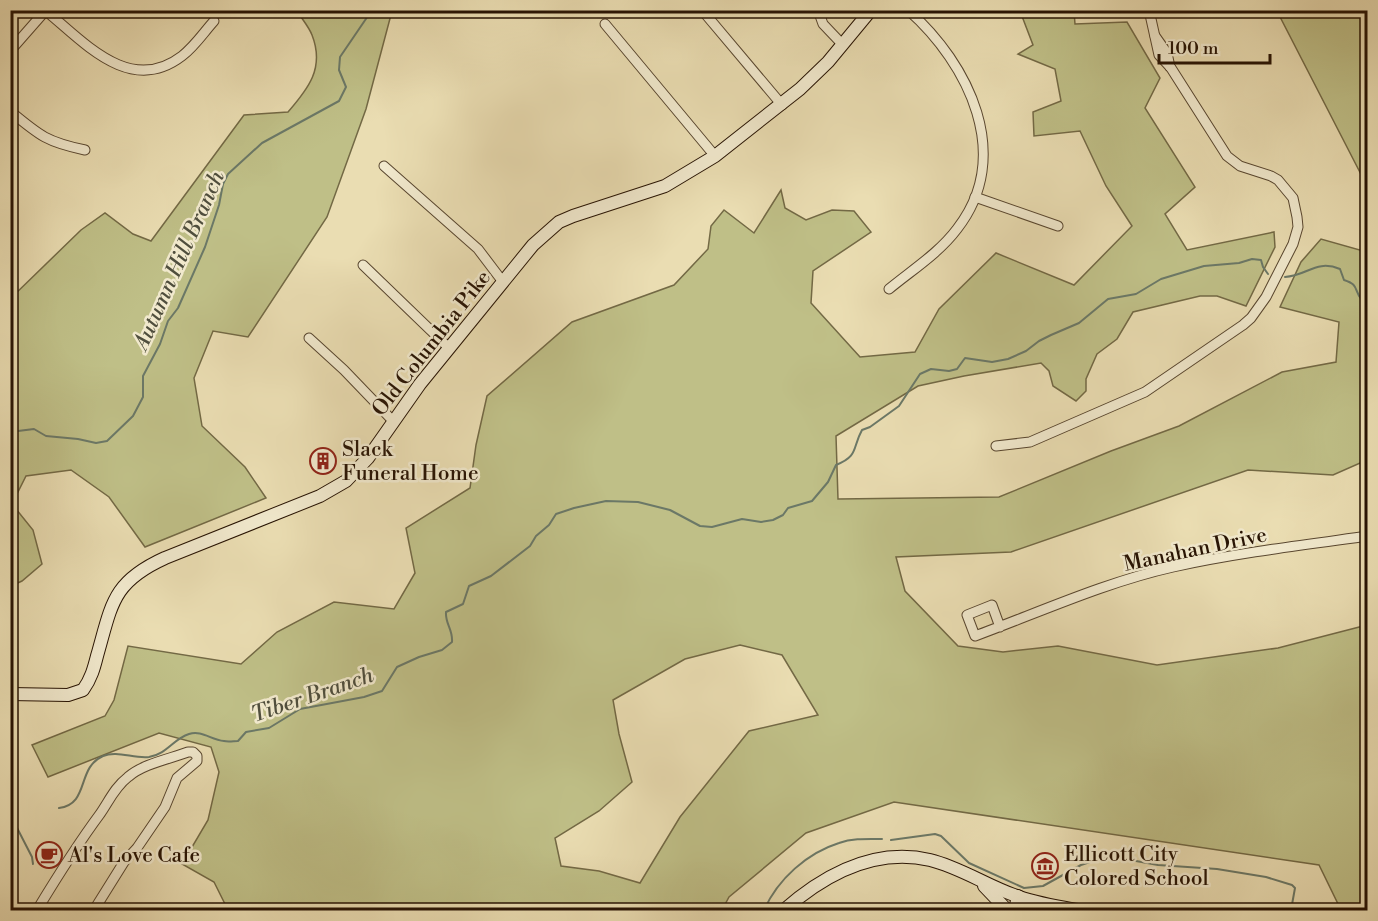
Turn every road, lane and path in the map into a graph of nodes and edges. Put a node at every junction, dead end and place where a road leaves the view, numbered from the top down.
1 (702, 10) edge
2 (818, 10) edge
3 (871, 10) edge
4 (908, 10) edge
5 (1149, 10) edge
6 (46, 11) edge
7 (214, 21) dead end
8 (605, 24) dead end
9 (842, 44) junction
10 (10, 51) edge
11 (782, 105) junction
12 (10, 111) edge
13 (85, 150) dead end
14 (715, 156) junction
15 (384, 166) dead end
16 (975, 197) junction
17 (1058, 226) dead end
18 (363, 265) dead end
19 (503, 282) junction
20 (889, 289) dead end
21 (309, 338) dead end
22 (449, 348) junction
23 (393, 421) junction
24 (996, 446) dead end
25 (1368, 536) edge
26 (1000, 627) dead end
27 (10, 694) edge
28 (966, 874) junction
29 (1018, 896) junction
30 (1053, 905) junction
31 (37, 910) edge
32 (94, 910) edge
33 (784, 910) edge
34 (1007, 910) edge
35 (1015, 910) edge
36 (1029, 910) edge
37 (1077, 910) edge

1 - 11 street
2 - 9 street
3 - 9 street, Old Columbia Pike
4 - 16 street
5 - 24 street
6 - 7 street
6 - 10 street
8 - 14 street
9 - 11 street, Old Columbia Pike
11 - 14 street, Old Columbia Pike
12 - 13 street
14 - 19 street, Old Columbia Pike
15 - 19 street
16 - 17 street
16 - 20 street
18 - 22 street
19 - 22 street, Old Columbia Pike
21 - 23 street
22 - 23 street, Old Columbia Pike
23 - 27 street, Old Columbia Pike
25 - 26 street, Manahan Drive
28 - 29 street
28 - 33 street
28 - 34 street
29 - 30 street
29 - 35 street
30 - 36 street
30 - 37 street
31 - 32 street

